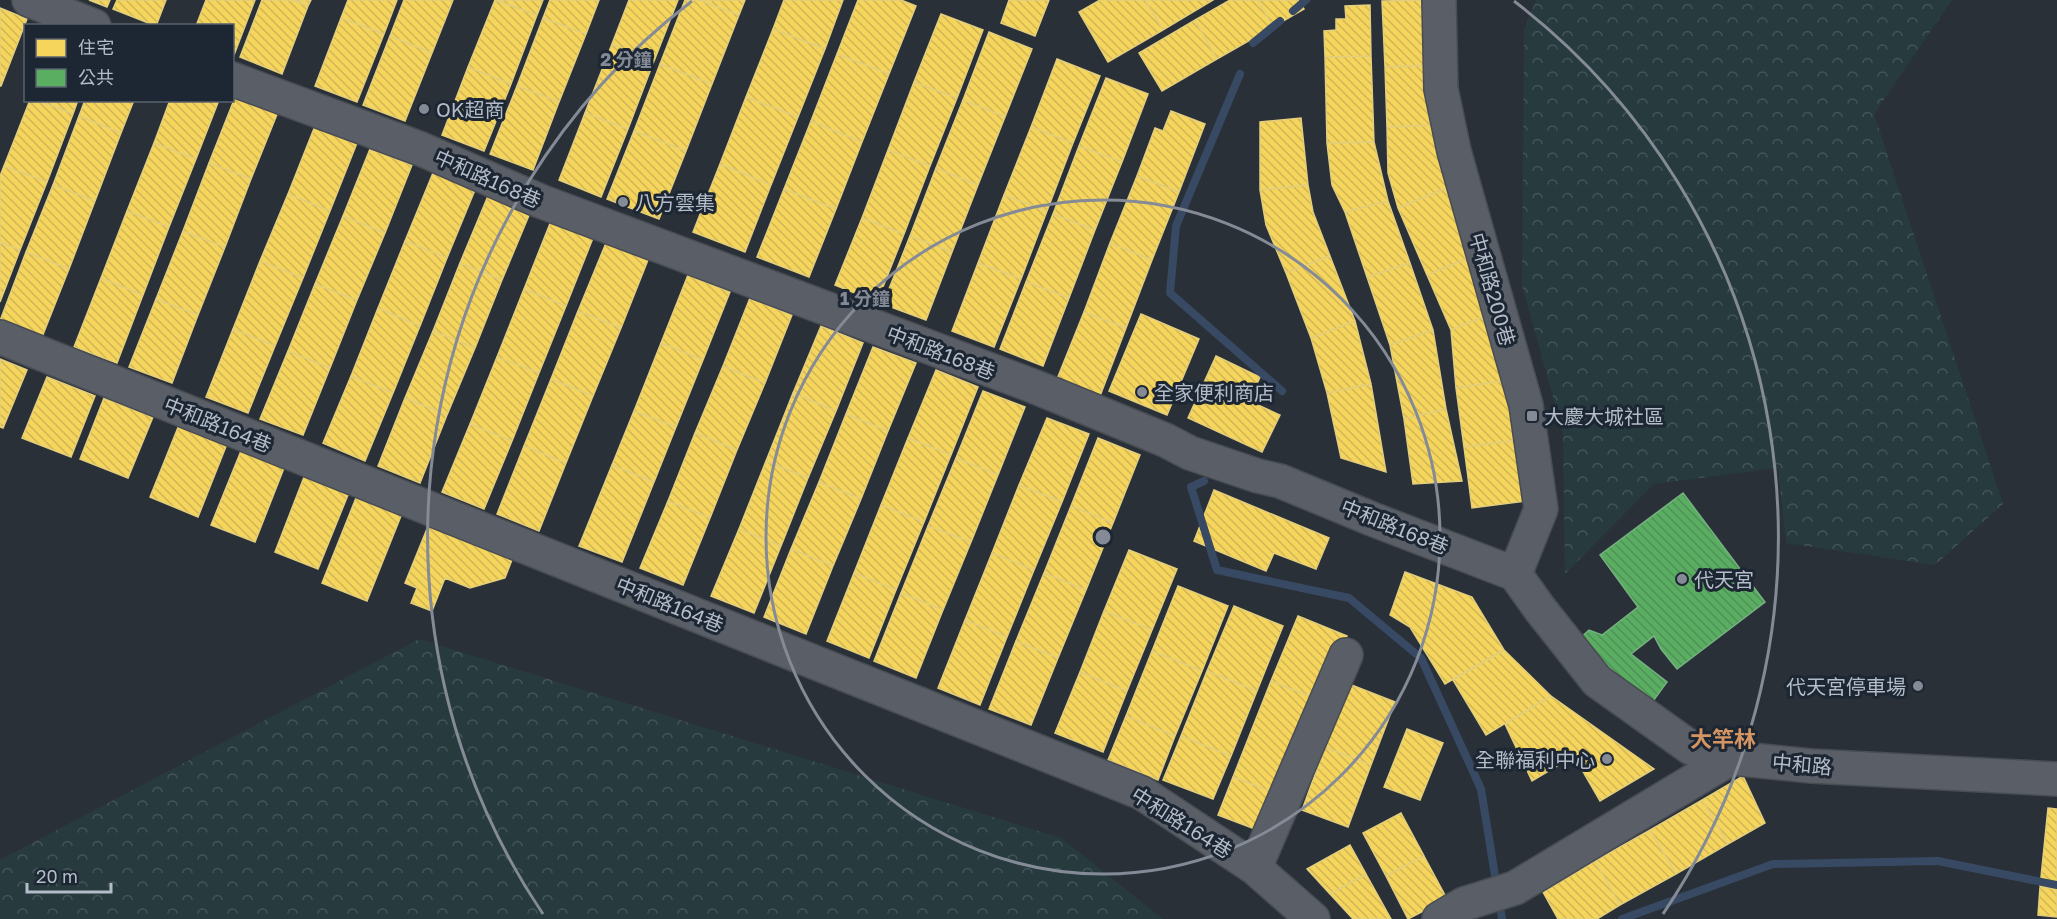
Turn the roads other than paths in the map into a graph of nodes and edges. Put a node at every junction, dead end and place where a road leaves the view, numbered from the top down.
1 (29, 0) edge
2 (1439, 0) edge
3 (89, 24) edge
4 (234, 81) edge
5 (0, 337) edge
6 (1515, 574) junction
7 (1346, 655) dead end
8 (1731, 758) junction
9 (2057, 779) edge
10 (1255, 868) junction
11 (1452, 911) edge
12 (1313, 919) edge

1 - 3 street
2 - 6 street, 中和路200巷
4 - 6 street, 中和路168巷
5 - 10 street, 中和路164巷
6 - 8 street, 中和路
7 - 10 street
8 - 9 street, 中和路
8 - 11 street
10 - 12 street, 中和路164巷

